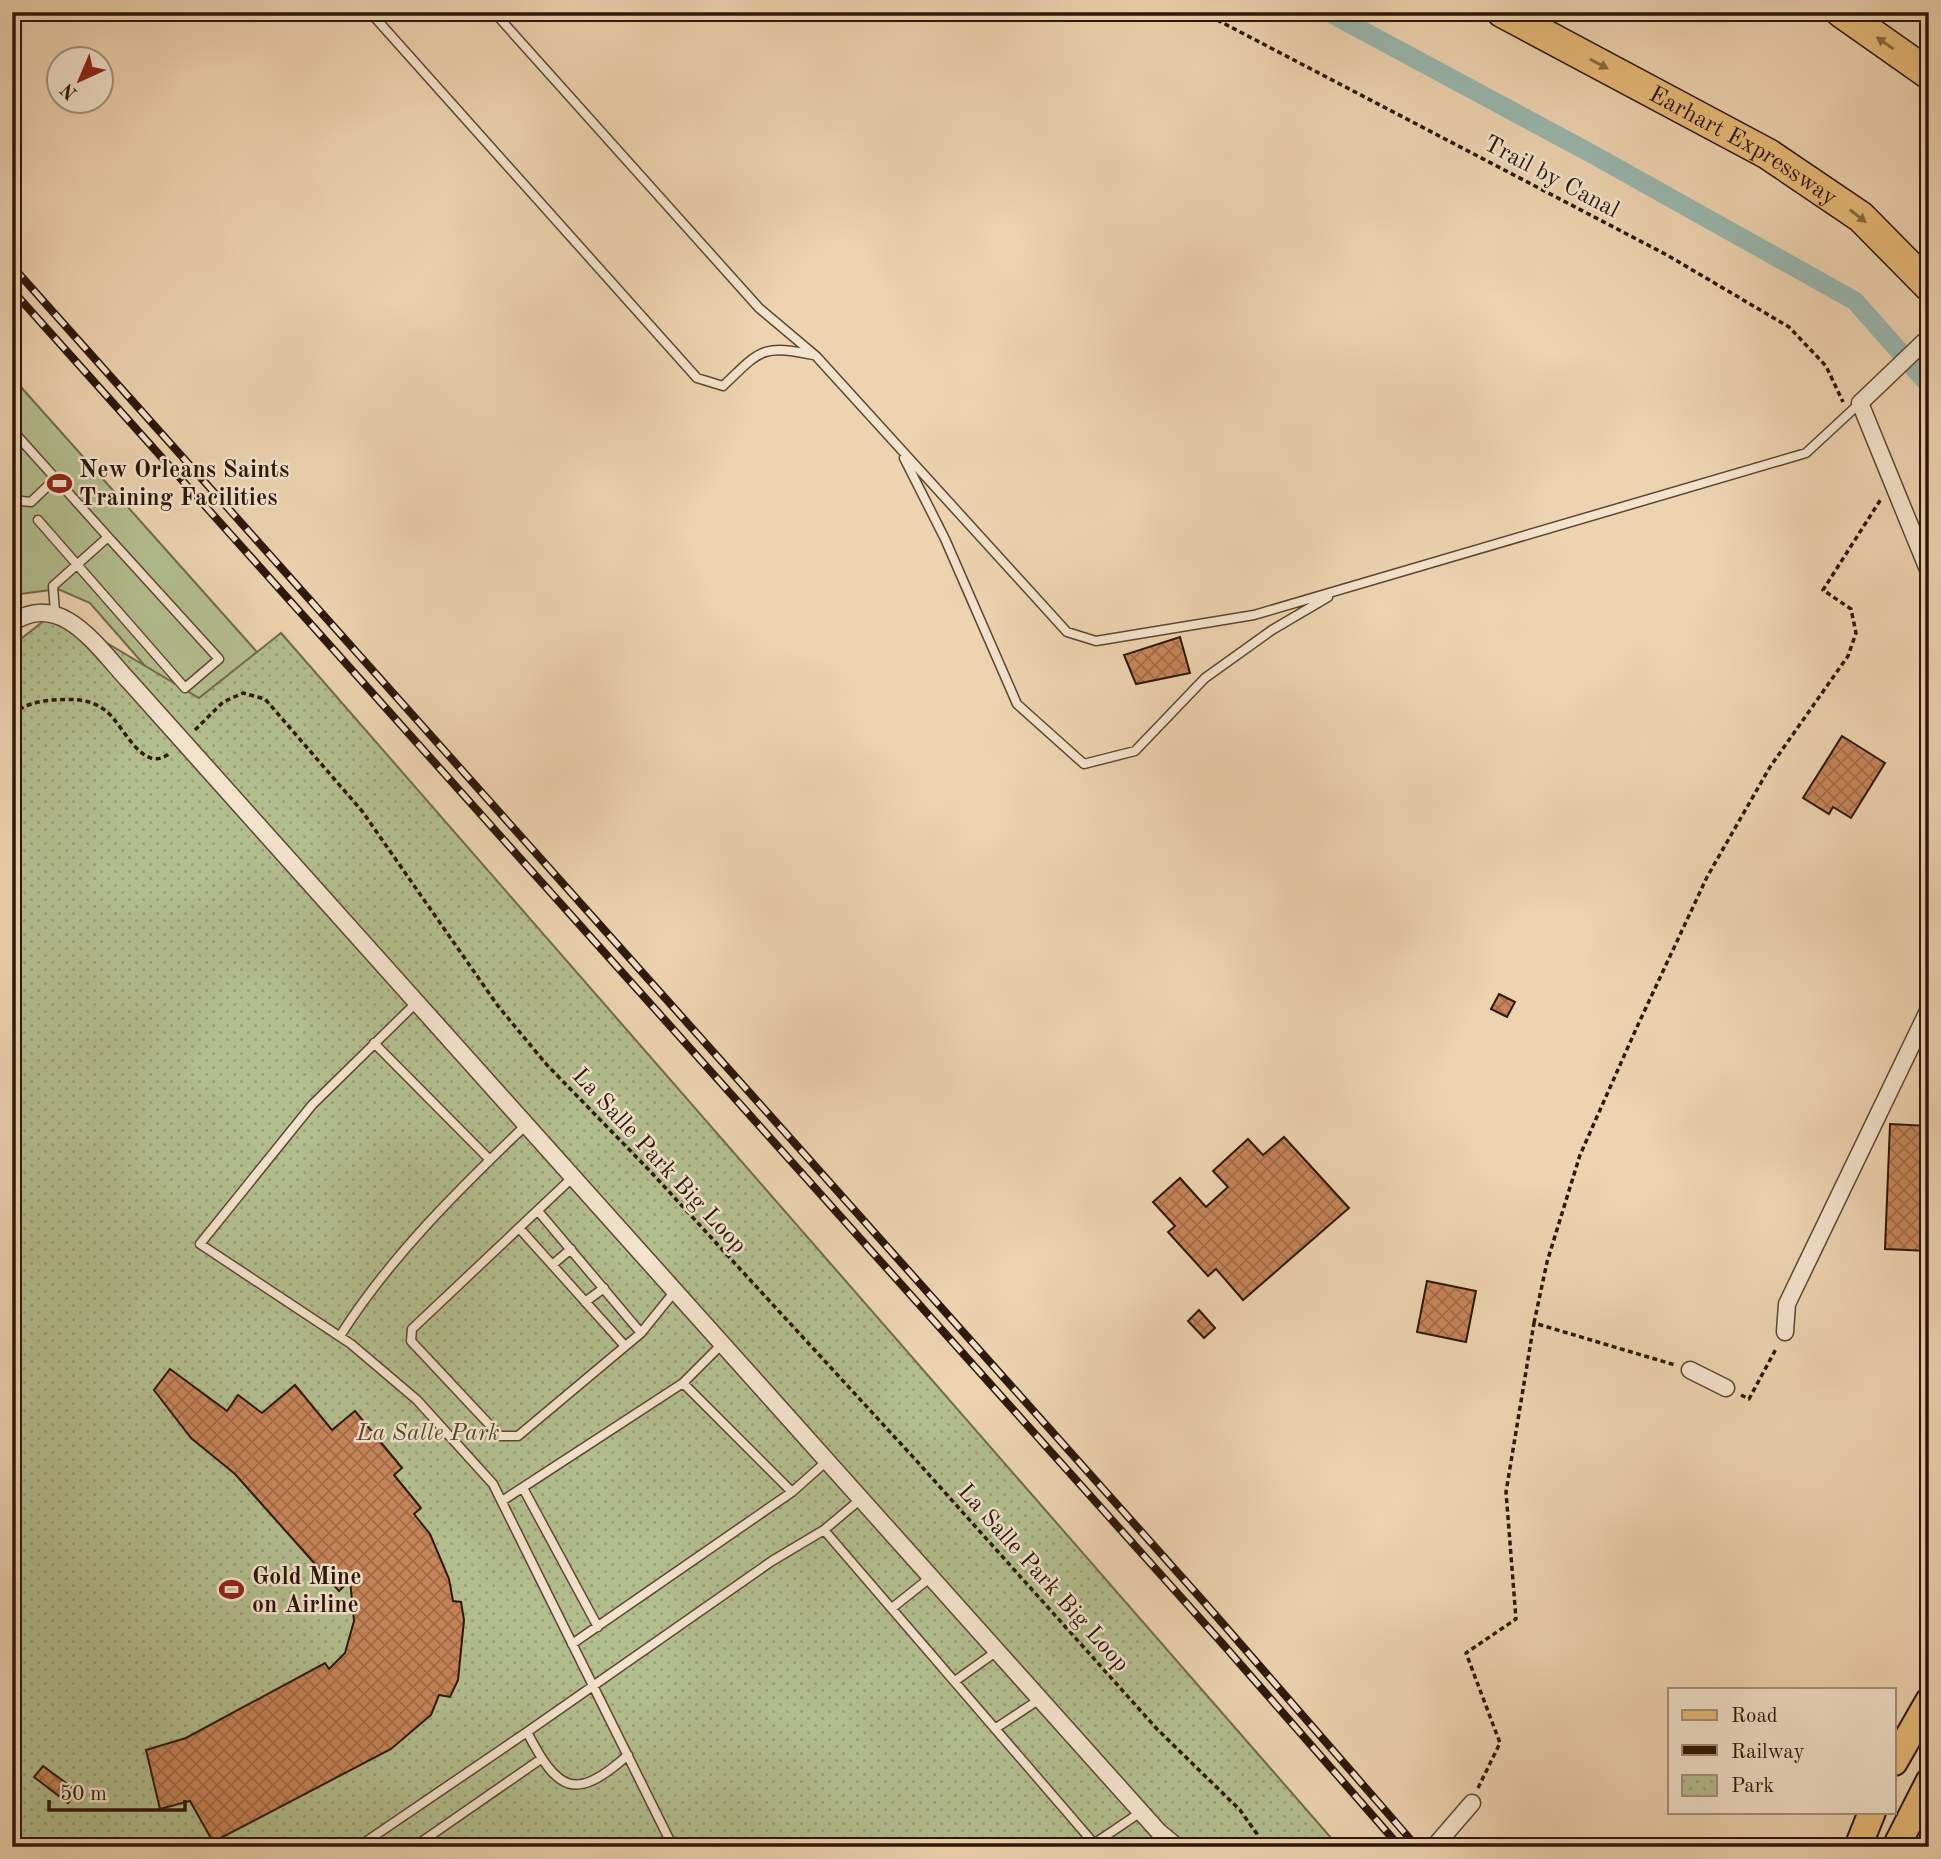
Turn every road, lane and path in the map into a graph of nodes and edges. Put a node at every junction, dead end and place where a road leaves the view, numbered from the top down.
1 (370, 12) edge
2 (494, 12) edge
3 (1202, 12) edge
4 (1502, 12) edge
5 (1840, 12) edge
6 (1929, 74) edge
7 (1929, 286) edge
8 (1929, 337) edge
9 (816, 355) junction
10 (1855, 408) junction
11 (12, 430) edge
12 (899, 450) junction
13 (55, 479) junction
14 (1893, 488) junction
15 (12, 500) edge
16 (38, 520) dead end
17 (108, 537) junction
18 (76, 565) junction
19 (1929, 572) edge
20 (1340, 590) junction
21 (55, 612) junction
22 (12, 623) edge
23 (12, 714) edge
24 (183, 741) junction
25 (416, 1003) junction
26 (1929, 1009) edge
27 (374, 1043) junction
28 (527, 1124) junction
29 (489, 1160) junction
30 (574, 1176) junction
31 (538, 1210) junction
32 (520, 1229) junction
33 (571, 1249) junction
34 (552, 1265) junction
35 (604, 1288) junction
36 (676, 1289) junction
37 (585, 1303) junction
38 (1534, 1323) junction
39 (1785, 1332) joint
40 (641, 1333) junction
41 (340, 1336) junction
42 (724, 1342) junction
43 (625, 1346) junction
44 (1690, 1370) joint
45 (683, 1383) junction
46 (1726, 1388) joint
47 (828, 1460) junction
48 (523, 1488) junction
49 (792, 1493) junction
50 (862, 1499) junction
51 (502, 1501) junction
52 (824, 1530) junction
53 (932, 1576) junction
54 (892, 1608) junction
55 (598, 1627) junction
56 (572, 1644) junction
57 (998, 1651) junction
58 (955, 1681) junction
59 (592, 1684) junction
60 (1040, 1699) junction
61 (1929, 1701) edge
62 (996, 1728) junction
63 (527, 1732) junction
64 (628, 1755) junction
65 (541, 1759) junction
66 (1896, 1759) edge
67 (1929, 1782) edge
68 (1472, 1803) joint
69 (1141, 1812) junction
70 (1871, 1814) edge
71 (1096, 1845) edge
72 (358, 1847) edge
73 (414, 1847) edge
74 (673, 1847) edge
75 (1177, 1847) edge
76 (1261, 1847) edge
77 (1434, 1847) edge
78 (1858, 1847) edge
79 (1896, 1847) edge

1 - 9 lane
2 - 9 lane
3 - 10 path, Trail by Canal
4 -> 7 highway, Earhart Expressway
6 -> 5 highway
8 - 10 street
9 - 12 lane
10 - 14 street
10 - 20 lane
11 - 13 lane
12 - 20 lane
12 - 20 lane
13 - 15 lane
13 - 17 lane
14 - 19 street
14 - 38 path
16 - 18 lane
17 - 18 lane
17 - 18 lane
18 - 21 lane
21 - 22 street
21 - 24 street
23 - 24 path, La Salle Park Big Loop
24 - 25 street
24 - 76 path, La Salle Park Big Loop
25 - 27 lane
25 - 28 street
26 - 39 street
27 - 29 lane
27 - 41 lane
28 - 29 lane
28 - 30 street
29 - 41 lane
30 - 31 lane
30 - 36 street
31 - 32 lane
31 - 33 lane
32 - 34 lane
32 - 43 lane
33 - 34 lane
33 - 35 lane
34 - 37 lane
35 - 37 lane
35 - 40 lane
36 - 40 lane
36 - 42 street
37 - 43 lane
38 - 44 path
38 - 68 path
39 - 46 path
40 - 43 lane
41 - 51 lane
42 - 45 lane
42 - 47 street
44 - 46 street
45 - 48 lane
45 - 49 lane
47 - 49 lane
47 - 50 street
48 - 51 lane
48 - 55 lane
49 - 55 lane
50 - 52 lane
50 - 53 street
51 - 56 lane
52 - 54 lane
52 - 59 lane
53 - 54 lane
53 - 57 street
54 - 58 lane
55 - 56 lane
56 - 59 lane
57 - 58 lane
57 - 60 street
58 - 62 lane
59 - 63 lane
59 - 64 lane
60 - 62 lane
60 - 69 street
61 - 66 main road
62 - 71 lane
63 - 65 lane
63 - 72 lane
64 - 65 lane
64 - 74 lane
65 - 73 lane
67 - 79 main road
68 - 77 street
69 - 71 lane
69 - 75 street
70 - 78 main road

